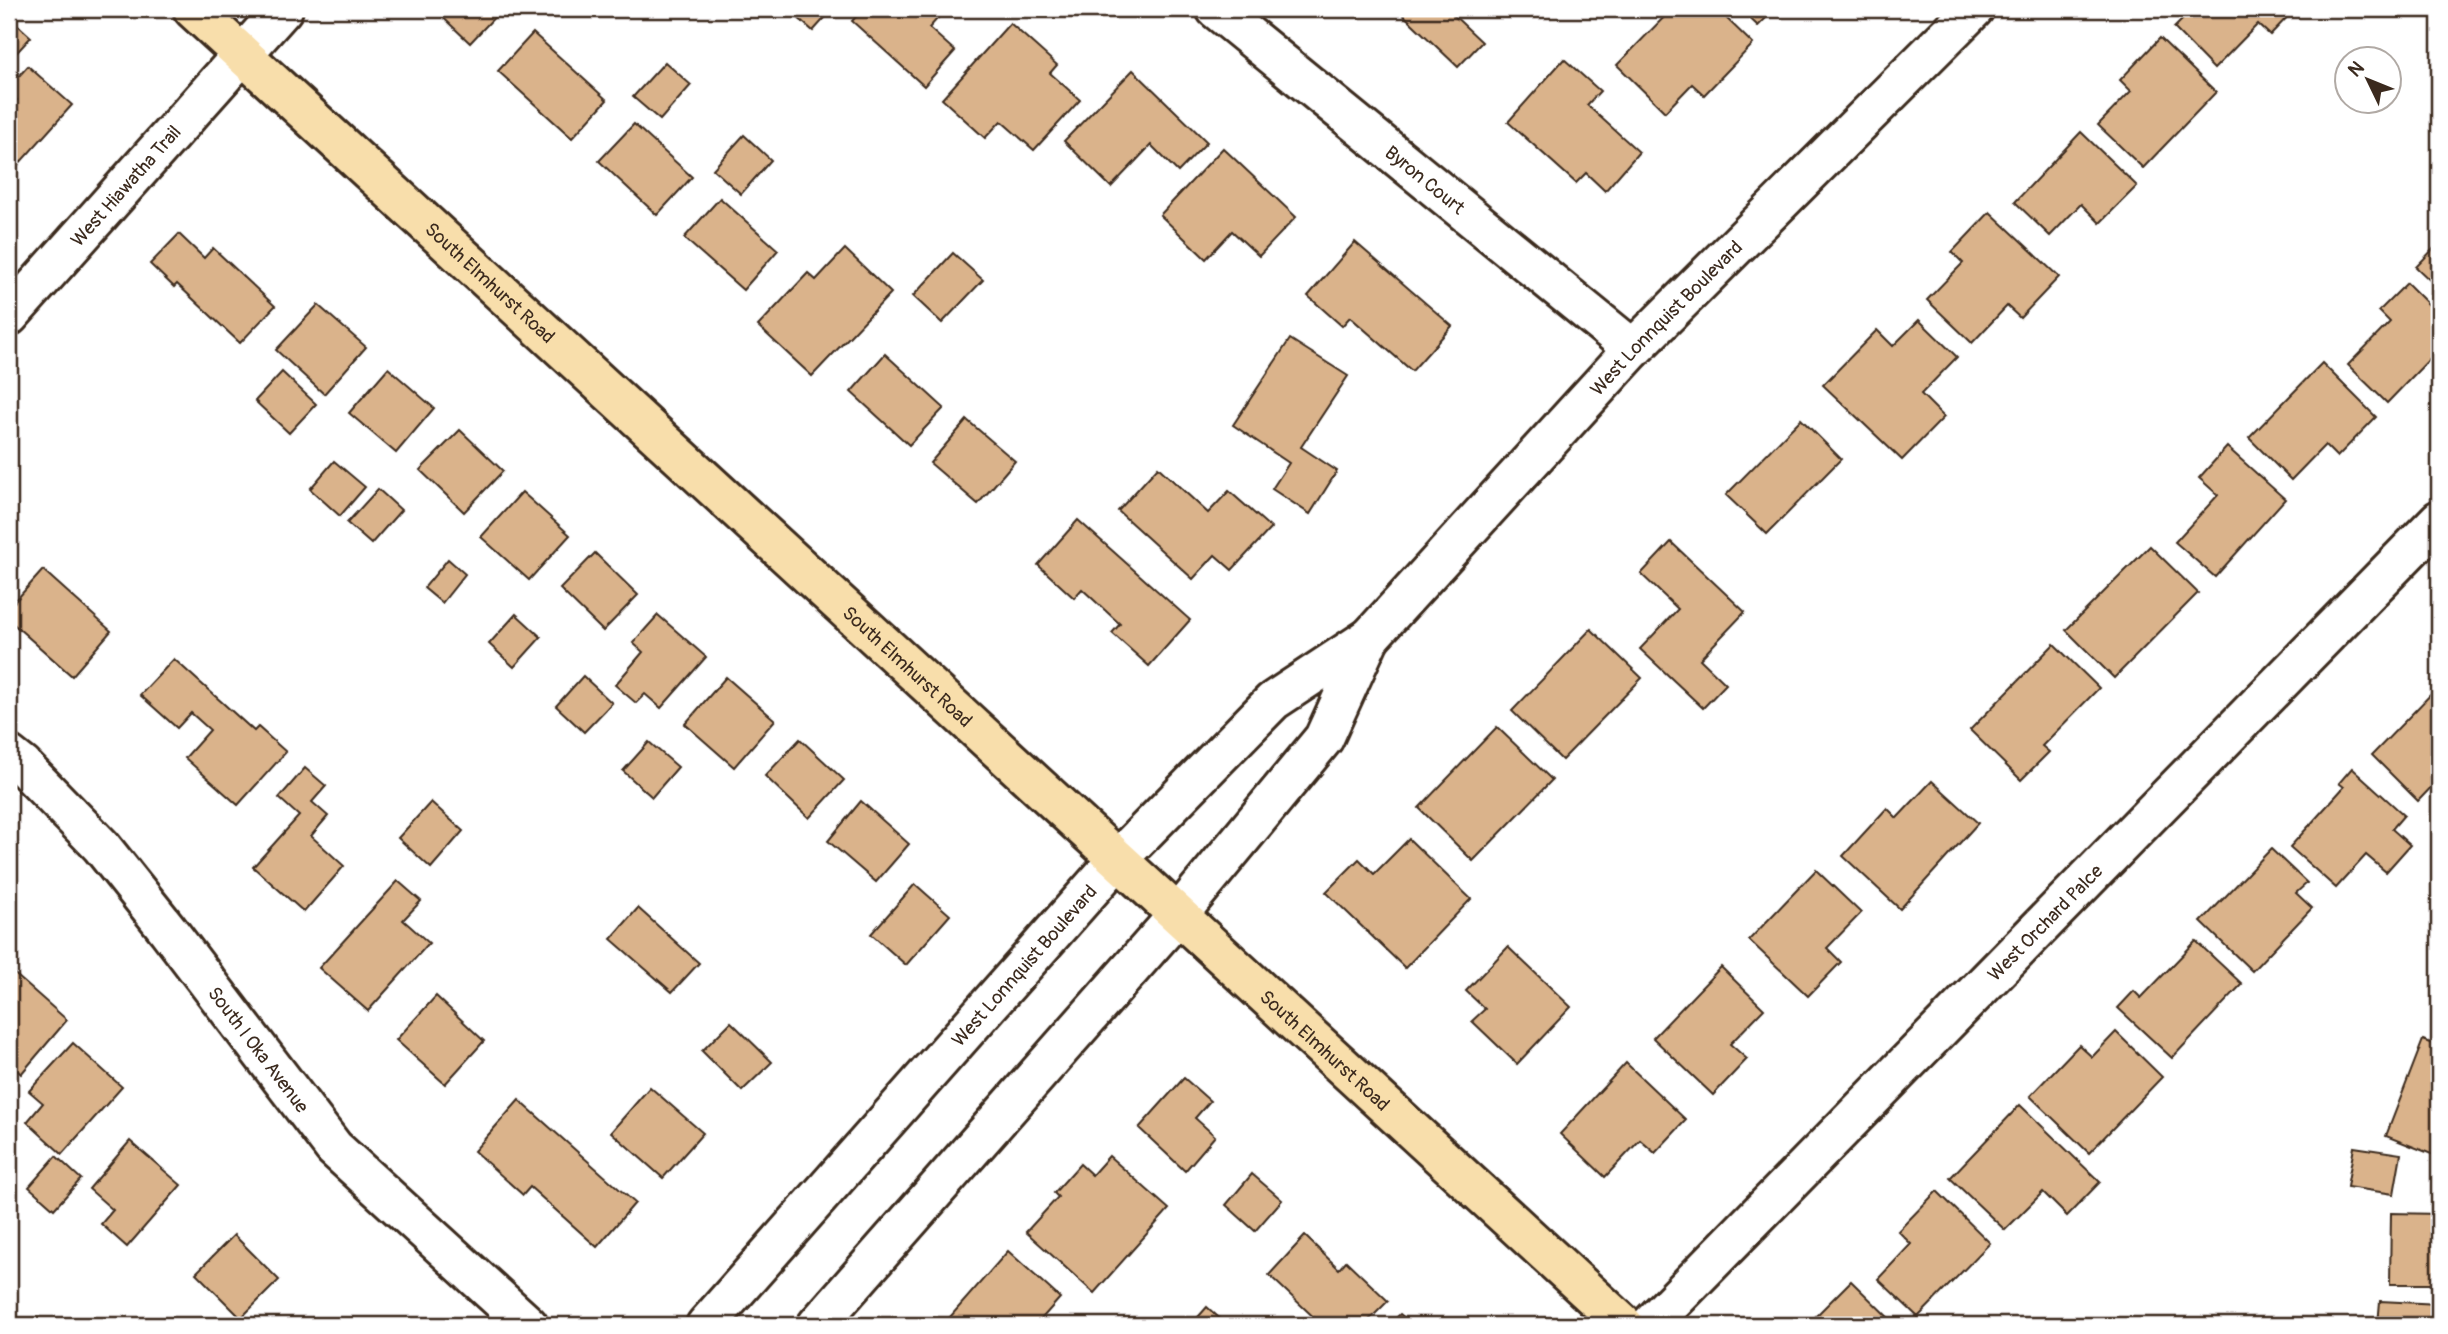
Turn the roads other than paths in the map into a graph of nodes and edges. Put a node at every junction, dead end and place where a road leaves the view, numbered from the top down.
1 (193, 9) edge
2 (283, 9) edge
3 (1216, 9) edge
4 (1974, 9) edge
5 (243, 55) junction
6 (9, 316) edge
7 (1633, 349) junction
8 (2439, 520) edge
9 (1370, 638) junction
10 (9, 755) edge
11 (1117, 860) junction
12 (1178, 915) junction
13 (528, 1325) edge
14 (706, 1325) edge
15 (817, 1325) edge
16 (1624, 1325) edge
17 (1650, 1325) edge

1 - 5 main road, South Elmhurst Road
2 - 5 street
3 - 7 street, Byron Court
4 - 7 street, West Lonnquist Boulevard
5 - 6 street, West Hiawatha Trail
5 - 11 main road, South Elmhurst Road
7 - 9 street, West Lonnquist Boulevard
8 - 17 street, West Orchard Palce
9 - 11 street, West Lonnquist Boulevard
9 - 12 street, West Lonnquist Boulevard
10 - 13 street, South I Oka Avenue
11 - 12 main road, South Elmhurst Road
11 - 14 street, West Lonnquist Boulevard
12 - 15 street, West Lonnquist Boulevard
12 - 16 main road, South Elmhurst Road

